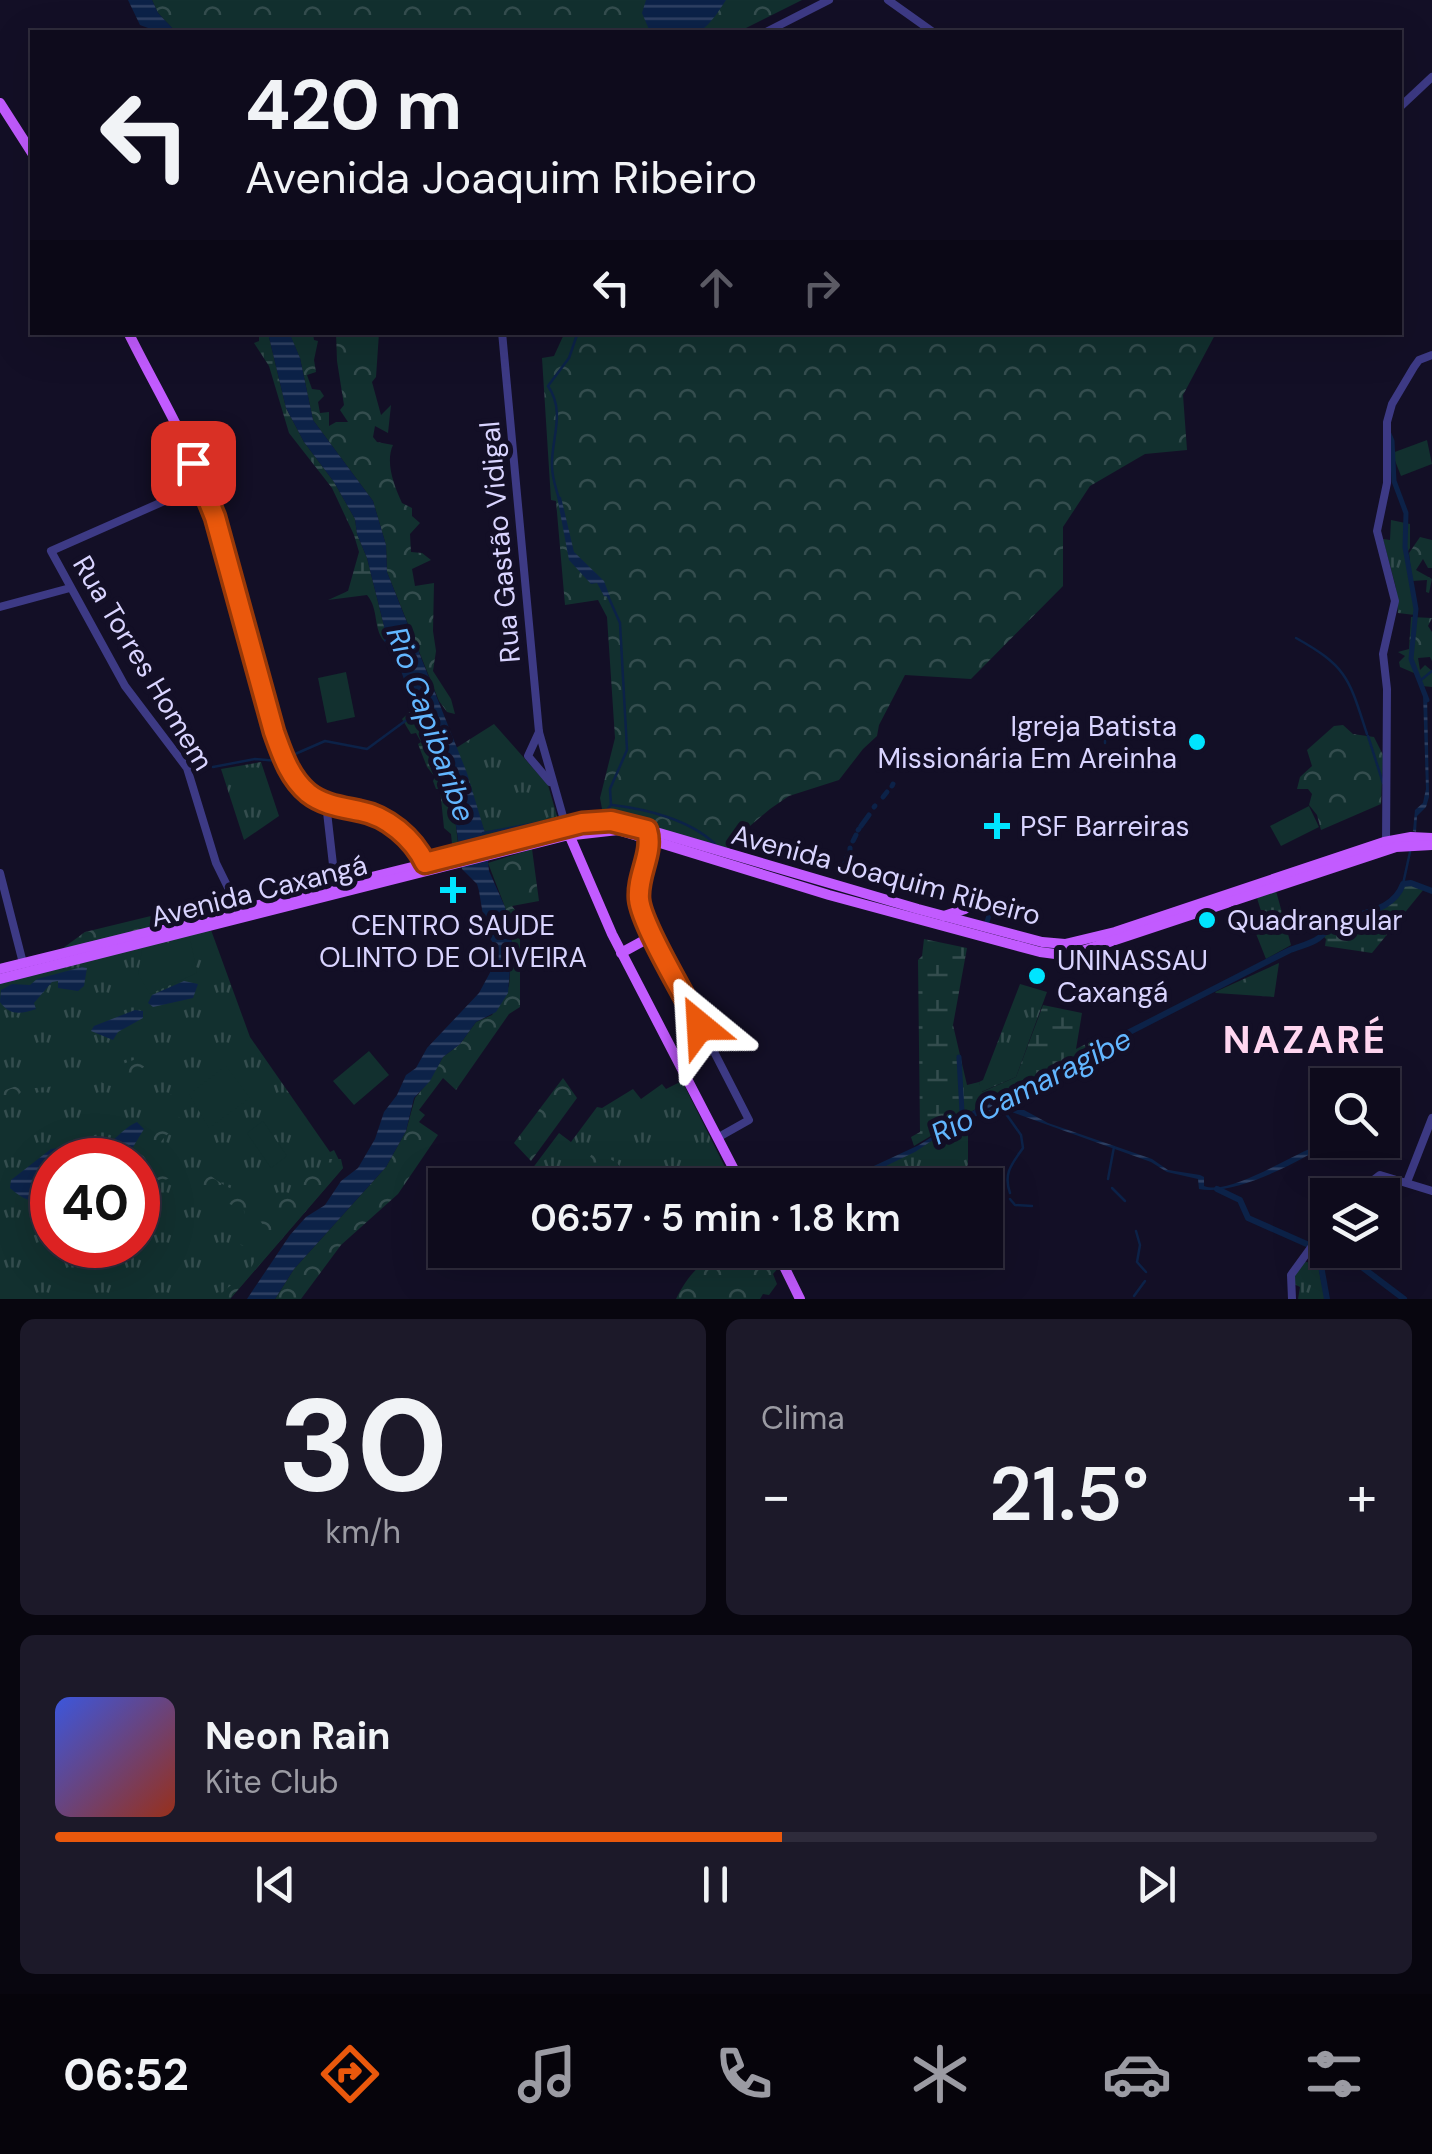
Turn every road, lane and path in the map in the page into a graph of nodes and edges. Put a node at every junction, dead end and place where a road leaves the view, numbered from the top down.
1 (829, 0) edge
2 (888, 0) edge
3 (770, 30) edge
4 (929, 30) edge
5 (1432, 78) edge
6 (0, 103) edge
7 (1402, 105) edge
8 (30, 150) edge
9 (130, 335) edge
10 (502, 335) edge
11 (1432, 355) edge
12 (204, 484) junction
13 (70, 588) junction
14 (0, 606) edge
15 (537, 747) junction
16 (553, 785) junction
17 (329, 807) junction
18 (568, 831) junction
19 (649, 835) junction
20 (529, 841) joint
21 (1432, 842) edge
22 (1386, 846) junction
23 (432, 866) junction
24 (0, 873) edge
25 (336, 890) junction
26 (966, 909) dead end
27 (239, 910) junction
28 (944, 916) junction
29 (654, 935) junction
30 (621, 953) junction
31 (23, 964) junction
32 (0, 969) edge
33 (0, 979) edge
34 (1432, 1118) edge
35 (717, 1138) junction
36 (733, 1168) edge
37 (1400, 1181) edge
38 (1407, 1182) junction
39 (1432, 1191) edge
40 (1310, 1246) edge
41 (785, 1268) edge
42 (800, 1299) edge
43 (1292, 1299) edge

1 - 3 street
2 - 4 street
5 - 7 street
6 - 8 main road
9 - 12 main road
10 - 15 street, Rua Gastão Vidigal
11 - 22 street
12 - 13 street, Rua Torres Homem
12 - 17 main road
13 - 14 street
13 - 27 street, Rua Torres Homem
15 - 16 street
15 - 16 street
16 - 18 street
17 - 23 main road
17 - 25 street
18 - 19 main road, Avenida Joaquim Ribeiro
18 - 20 main road, Avenida Joaquim Ribeiro
18 - 30 main road
19 - 22 main road, Avenida Joaquim Ribeiro
19 - 28 main road, Avenida Joaquim Ribeiro
19 - 29 main road
20 - 23 main road, Avenida Caxangá
21 - 22 main road
22 - 28 main road, Avenida Joaquim Ribeiro
23 - 25 main road, Avenida Caxangá
24 - 31 street
25 - 27 main road, Avenida Caxangá
25 - 33 main road, Avenida Caxangá
26 - 28 main road
27 - 31 main road, Avenida Caxangá
29 - 30 main road
29 - 35 street
30 - 35 main road
31 - 32 main road, Avenida Caxangá
34 - 38 street
35 - 36 main road
37 - 38 street
38 - 39 street
40 - 43 street
41 - 42 main road

